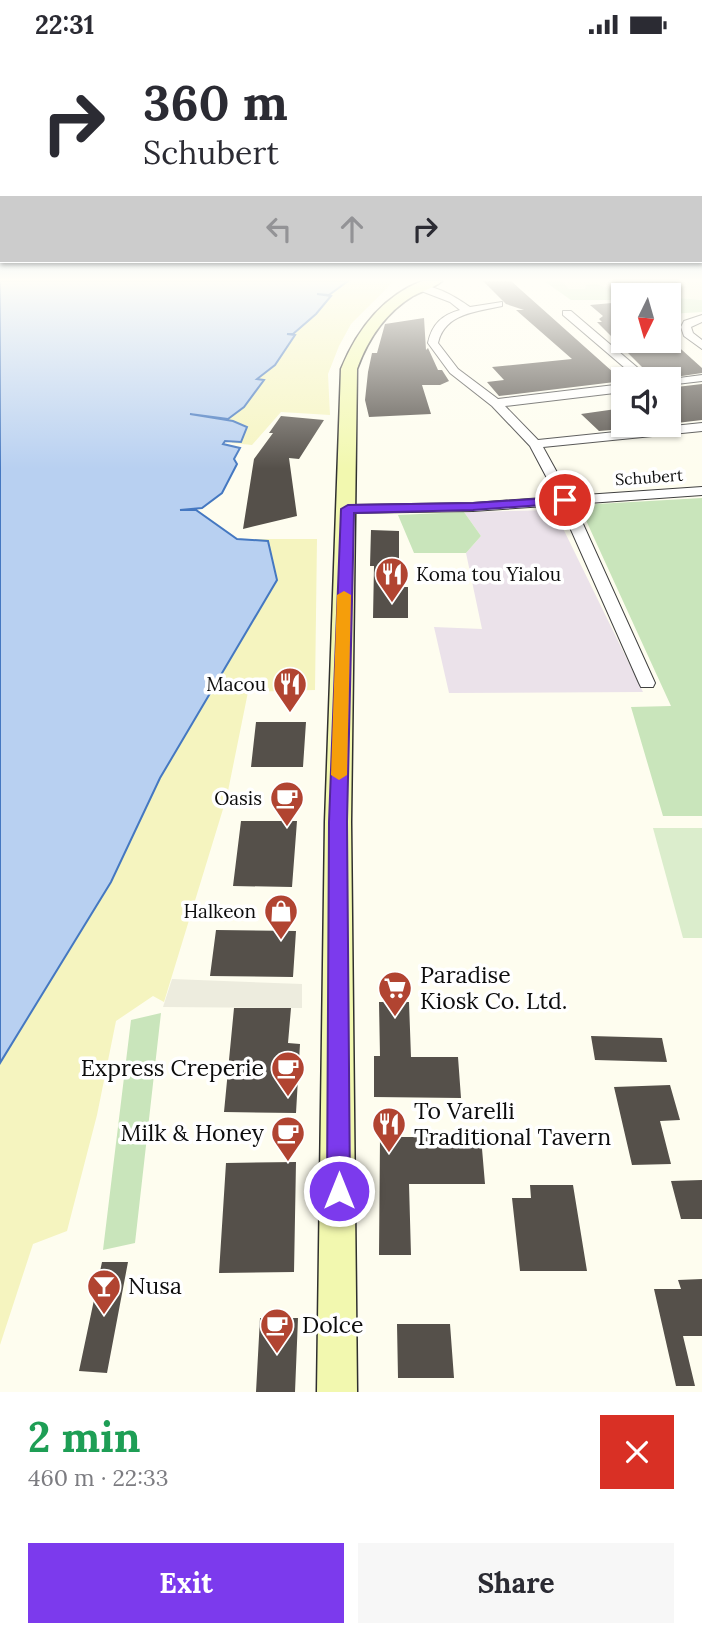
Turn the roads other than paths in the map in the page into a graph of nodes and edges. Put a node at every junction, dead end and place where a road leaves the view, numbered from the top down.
1 (358, 344) edge
2 (434, 344) edge
3 (603, 344) edge
4 (631, 367) edge
5 (702, 378) edge
6 (681, 380) edge
7 (611, 389) edge
8 (496, 403) junction
9 (702, 427) edge
10 (536, 444) junction
11 (702, 491) edge
12 (565, 500) junction
13 (348, 509) junction
14 (647, 683) dead end
15 (337, 1392) edge

1 - 13 street
2 - 8 street
3 - 4 street
5 - 6 street
7 - 8 street
8 - 10 street
9 - 10 street
10 - 12 street
11 - 12 street, Schubert
12 - 13 street, Schubert
12 - 14 street
13 - 15 street

